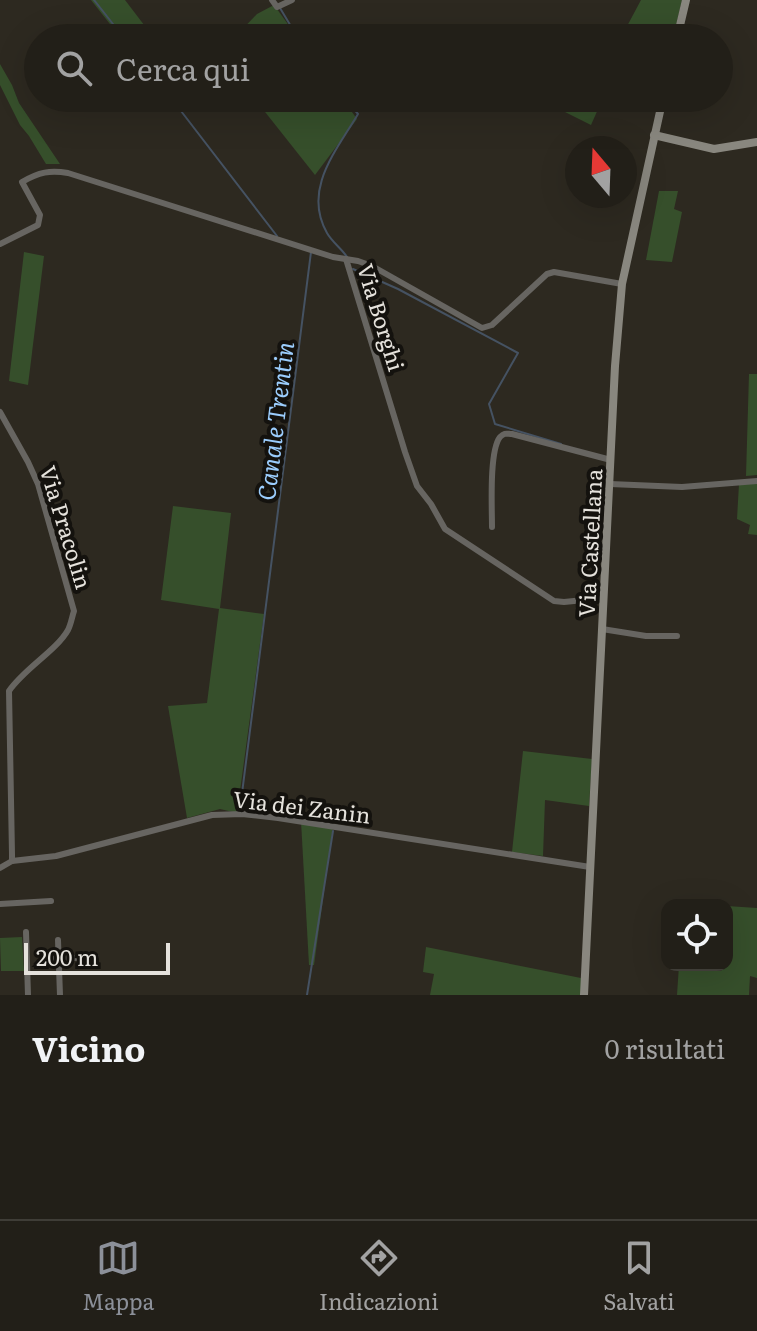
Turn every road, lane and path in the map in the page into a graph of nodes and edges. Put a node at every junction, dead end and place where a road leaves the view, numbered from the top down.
1 (272, 0) edge
2 (292, 0) edge
3 (686, 0) edge
4 (680, 24) edge
5 (660, 112) edge
6 (654, 135) junction
7 (757, 142) edge
8 (0, 244) edge
9 (346, 259) junction
10 (622, 284) junction
11 (0, 412) edge
12 (611, 460) junction
13 (757, 481) edge
14 (610, 484) junction
15 (492, 527) dead end
16 (604, 598) junction
17 (602, 629) junction
18 (677, 636) dead end
19 (12, 861) junction
20 (590, 867) junction
21 (0, 868) edge
22 (51, 901) dead end
23 (0, 904) edge
24 (26, 932) dead end
25 (58, 940) dead end
26 (96, 957) dead end
27 (59, 958) junction
28 (46, 959) dead end
29 (28, 995) edge
30 (60, 995) edge
31 (584, 995) edge

1 - 2 street
3 - 4 main road
5 - 6 main road, Via Castellana
6 - 7 main road
6 - 10 main road, Via Castellana
8 - 9 street, Via Borghi
9 - 10 street
9 - 16 street, Via Borghi
10 - 12 main road, Via Castellana
11 - 19 street, Via Pracolin
12 - 14 main road, Via Castellana
12 - 15 street
13 - 14 street
14 - 16 main road, Via Castellana
16 - 17 main road, Via Castellana
17 - 18 street
17 - 20 main road, Via Castellana
19 - 20 street, Via dei Zanin
19 - 21 street
20 - 31 main road, Via Castellana
22 - 23 street
24 - 29 street
25 - 27 street
26 - 27 street
27 - 28 street
27 - 30 street

